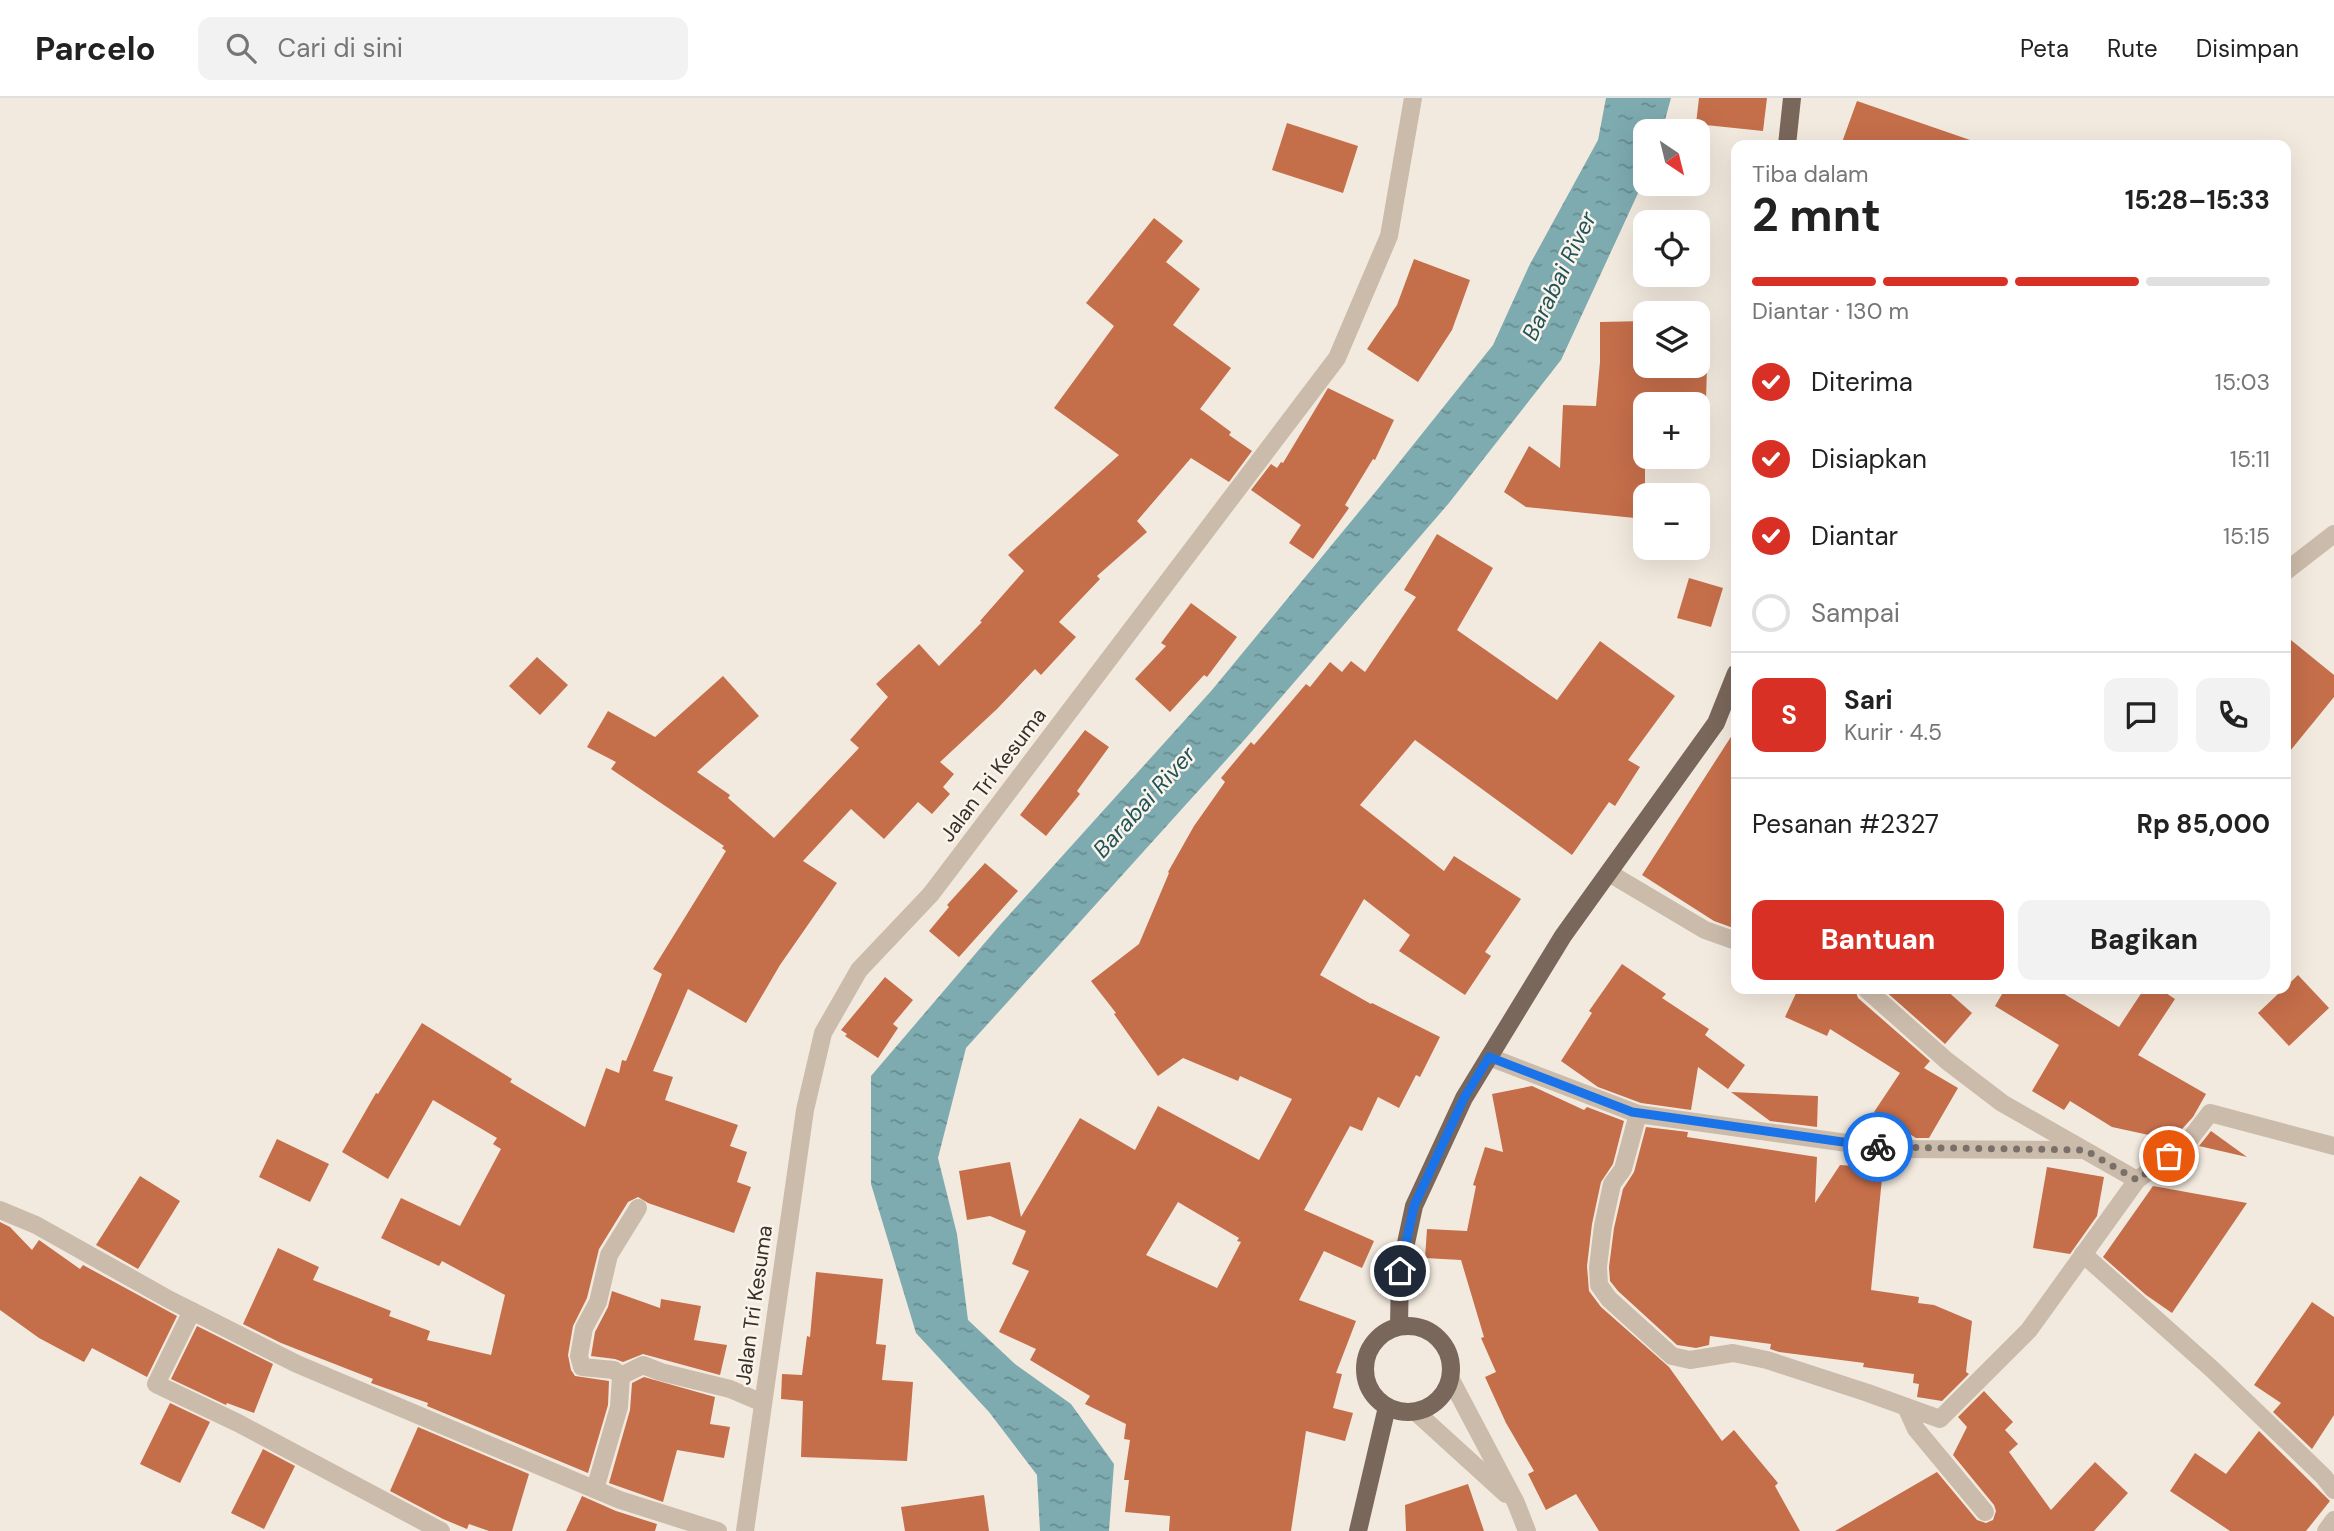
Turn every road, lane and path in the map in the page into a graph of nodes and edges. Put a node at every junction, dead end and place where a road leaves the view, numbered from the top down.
1 (1413, 98) edge
2 (1792, 98) edge
3 (1788, 140) edge
4 (2334, 534) edge
5 (2291, 567) edge
6 (1731, 686) edge
7 (1609, 873) junction
8 (1731, 939) edge
9 (1872, 994) edge
10 (1489, 1057) junction
11 (1638, 1114) junction
12 (2334, 1146) edge
13 (2085, 1150) junction
14 (2137, 1180) junction
15 (638, 1208) dead end
16 (0, 1210) edge
17 (2083, 1254) junction
18 (192, 1311) junction
19 (1399, 1326) junction
20 (621, 1376) junction
21 (1450, 1378) junction
22 (763, 1403) junction
23 (1387, 1407) junction
24 (1906, 1407) junction
25 (1417, 1413) junction
26 (595, 1489) junction
27 (2334, 1490) edge
28 (1516, 1503) junction
29 (1985, 1512) dead end
30 (2334, 1520) edge
31 (441, 1531) edge
32 (718, 1531) edge
33 (745, 1531) edge
34 (1358, 1531) edge
35 (1527, 1531) edge
36 (2326, 1531) edge

1 - 22 street, Jalan Tri Kesuma
2 - 3 main road
4 - 5 street
6 - 7 main road
7 - 8 street
7 - 10 main road
9 - 13 street
10 - 11 street
10 - 19 main road
11 - 13 street
11 - 24 street
12 - 14 street
13 - 14 street
14 - 17 street
15 - 20 street
16 - 18 street
17 - 24 street
17 - 27 street
18 - 26 street
18 - 31 street
19 - 21 main road
19 - 23 main road
20 - 22 street
20 - 26 street
21 - 25 main road
21 - 28 street
22 - 33 street, Jalan Tri Kesuma
23 - 25 main road
23 - 34 main road
24 - 29 street
25 - 28 street
26 - 32 street
28 - 35 street
30 - 36 street

